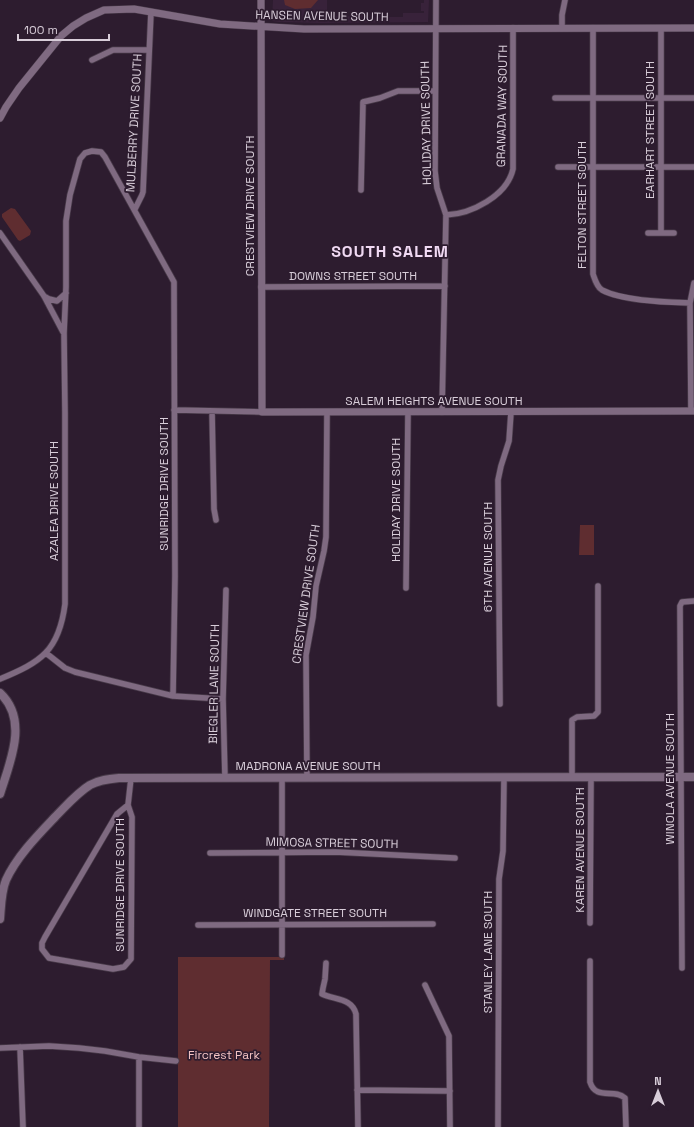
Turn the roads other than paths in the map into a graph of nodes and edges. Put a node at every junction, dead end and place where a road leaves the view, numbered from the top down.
1 (261, 0) edge
2 (436, 0) edge
3 (565, 0) edge
4 (151, 12) junction
5 (261, 27) junction
6 (435, 28) junction
7 (513, 28) junction
8 (562, 28) junction
9 (593, 28) junction
10 (661, 28) junction
11 (694, 28) edge
12 (149, 50) junction
13 (92, 60) dead end
14 (435, 91) junction
15 (555, 98) dead end
16 (592, 98) junction
17 (662, 98) junction
18 (694, 98) edge
19 (0, 118) edge
20 (97, 151) joint
21 (661, 166) junction
22 (558, 167) dead end
23 (592, 167) junction
24 (694, 167) edge
25 (361, 190) dead end
26 (135, 209) junction
27 (446, 215) junction
28 (0, 233) edge
29 (648, 233) dead end
30 (661, 233) junction
31 (674, 233) dead end
32 (694, 283) edge
33 (445, 286) junction
34 (261, 287) junction
35 (66, 292) junction
36 (44, 296) junction
37 (690, 303) junction
38 (64, 333) junction
39 (174, 410) junction
40 (212, 411) junction
41 (692, 411) edge
42 (262, 412) junction
43 (408, 412) junction
44 (442, 412) junction
45 (511, 412) junction
46 (327, 413) junction
47 (216, 520) dead end
48 (598, 586) dead end
49 (406, 588) dead end
50 (226, 590) dead end
51 (694, 602) edge
52 (46, 653) junction
53 (0, 679) edge
54 (0, 693) edge
55 (173, 696) junction
56 (223, 699) junction
57 (500, 704) dead end
58 (572, 777) junction
59 (591, 777) junction
60 (681, 777) junction
61 (694, 777) edge
62 (131, 778) junction
63 (225, 778) junction
64 (282, 778) junction
65 (307, 778) junction
66 (504, 778) junction
67 (0, 794) edge
68 (128, 805) junction
69 (281, 852) junction
70 (210, 854) dead end
71 (454, 858) dead end
72 (0, 919) edge
73 (590, 923) dead end
74 (282, 924) junction
75 (432, 924) dead end
76 (198, 925) dead end
77 (282, 955) dead end
78 (590, 962) dead end
79 (326, 963) dead end
80 (682, 968) dead end
81 (424, 985) dead end
82 (20, 1047) junction
83 (0, 1048) edge
84 (139, 1057) junction
85 (176, 1061) dead end
86 (357, 1090) junction
87 (450, 1091) junction
88 (23, 1127) edge
89 (139, 1127) edge
90 (358, 1127) edge
91 (450, 1127) edge
92 (498, 1127) edge
93 (626, 1127) edge

1 - 5 street, CRESTVIEW DRIVE SOUTH
2 - 6 street, HOLIDAY DRIVE SOUTH
3 - 8 street
4 - 5 street, HANSEN AVENUE SOUTH
4 - 12 street, MULBERRY DRIVE SOUTH
4 - 19 street, HANSEN AVENUE SOUTH
5 - 6 street, HANSEN AVENUE SOUTH
5 - 34 street, CRESTVIEW DRIVE SOUTH
6 - 7 street, HANSEN AVENUE SOUTH
6 - 14 street, HOLIDAY DRIVE SOUTH
7 - 8 street, HANSEN AVENUE SOUTH
7 - 27 street, GRANADA WAY SOUTH
8 - 9 street, HANSEN AVENUE SOUTH
9 - 10 street, HANSEN AVENUE SOUTH
9 - 16 street, FELTON STREET SOUTH
10 - 11 street, HANSEN AVENUE SOUTH
10 - 17 street, EARHART STREET SOUTH
12 - 13 street
12 - 26 street, MULBERRY DRIVE SOUTH
14 - 25 street
14 - 27 street, HOLIDAY DRIVE SOUTH
15 - 16 street
16 - 17 street
16 - 23 street, FELTON STREET SOUTH
17 - 18 street
17 - 21 street, EARHART STREET SOUTH
20 - 26 street, SUNRIDGE DRIVE SOUTH
20 - 35 street, AZALEA DRIVE SOUTH
21 - 23 street
21 - 24 street
21 - 30 street, EARHART STREET SOUTH
22 - 23 street
23 - 37 street, FELTON STREET SOUTH
26 - 39 street, SUNRIDGE DRIVE SOUTH
27 - 33 street, HOLIDAY DRIVE SOUTH
28 - 36 street
29 - 30 street
30 - 31 street
32 - 37 street
33 - 34 street, DOWNS STREET SOUTH
33 - 44 street, HOLIDAY DRIVE SOUTH
34 - 42 street, CRESTVIEW DRIVE SOUTH
35 - 36 street
35 - 38 street, AZALEA DRIVE SOUTH
36 - 38 street
37 - 41 street
38 - 52 street, AZALEA DRIVE SOUTH
39 - 40 street, SALEM HEIGHTS AVENUE SOUTH
39 - 55 street, SUNRIDGE DRIVE SOUTH
40 - 42 street, SALEM HEIGHTS AVENUE SOUTH
40 - 47 street
41 - 45 street, SALEM HEIGHTS AVENUE SOUTH
42 - 46 street, SALEM HEIGHTS AVENUE SOUTH
43 - 44 street, SALEM HEIGHTS AVENUE SOUTH
43 - 46 street, SALEM HEIGHTS AVENUE SOUTH
43 - 49 street, HOLIDAY DRIVE SOUTH
44 - 45 street, SALEM HEIGHTS AVENUE SOUTH
45 - 57 street, 6TH AVENUE SOUTH
46 - 65 street, CRESTVIEW DRIVE SOUTH
48 - 58 street
50 - 56 street, BIEGLER LANE SOUTH
51 - 60 street, WINOLA AVENUE SOUTH
52 - 53 street, AZALEA DRIVE SOUTH
52 - 55 street
54 - 67 main road
55 - 56 street
56 - 63 street, BIEGLER LANE SOUTH
58 - 59 main road, MADRONA AVENUE SOUTH
58 - 66 main road, MADRONA AVENUE SOUTH
59 - 60 main road, MADRONA AVENUE SOUTH
59 - 73 street, KAREN AVENUE SOUTH
60 - 61 main road, MADRONA AVENUE SOUTH
60 - 80 street, WINOLA AVENUE SOUTH
62 - 63 main road, MADRONA AVENUE SOUTH
62 - 68 street, SUNRIDGE DRIVE SOUTH
62 - 72 main road, MADRONA AVENUE SOUTH
63 - 64 main road, MADRONA AVENUE SOUTH
64 - 65 main road, MADRONA AVENUE SOUTH
64 - 69 street
65 - 66 main road, MADRONA AVENUE SOUTH
66 - 92 street, STANLEY LANE SOUTH
68 - 68 street, SUNRIDGE DRIVE SOUTH
69 - 70 street, MIMOSA STREET SOUTH
69 - 71 street, MIMOSA STREET SOUTH
69 - 74 street
74 - 75 street, WINDGATE STREET SOUTH
74 - 76 street, WINDGATE STREET SOUTH
74 - 77 street
78 - 93 street
79 - 86 street
81 - 87 street
82 - 83 street
82 - 84 street
82 - 88 street
84 - 85 street
84 - 89 street
86 - 87 street
86 - 90 street
87 - 91 street

